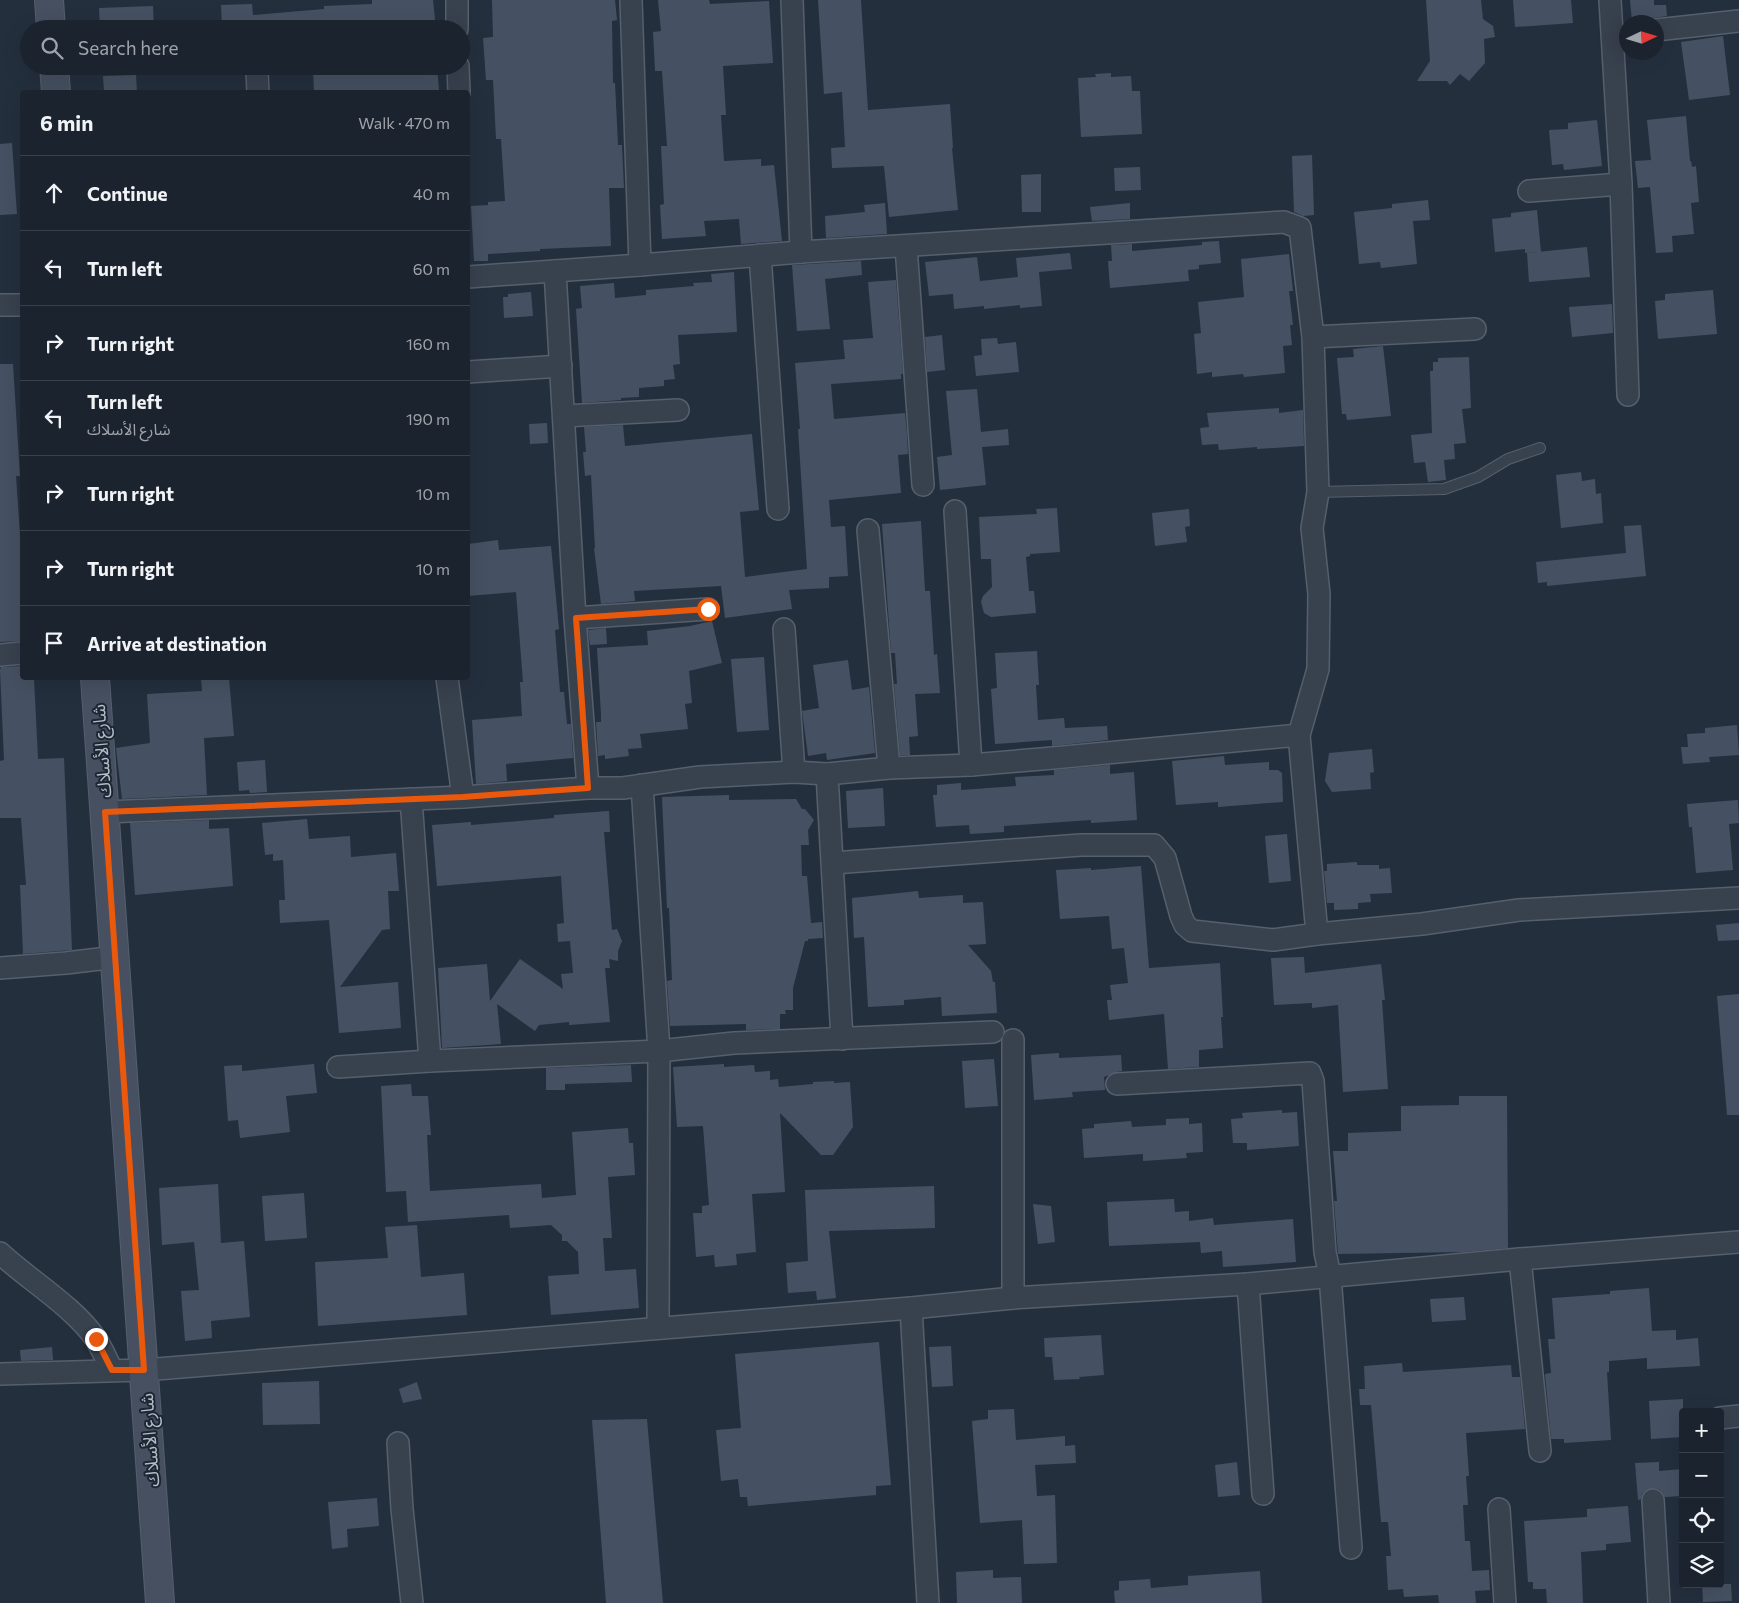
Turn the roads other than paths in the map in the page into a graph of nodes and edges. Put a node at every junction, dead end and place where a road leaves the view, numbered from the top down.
1 (49, 0) edge
2 (456, 0) edge
3 (631, 0) edge
4 (792, 0) edge
5 (1610, 0) edge
6 (50, 20) edge
7 (457, 20) edge
8 (1739, 21) edge
9 (1664, 29) edge
10 (1619, 34) edge
11 (1619, 60) edge
12 (55, 75) edge
13 (458, 75) edge
14 (56, 90) edge
15 (459, 90) edge
16 (1621, 184) junction
17 (1529, 191) dead end
18 (906, 246) junction
19 (801, 252) junction
20 (760, 255) junction
21 (640, 265) junction
22 (555, 271) junction
23 (470, 276) edge
24 (0, 305) edge
25 (20, 305) edge
26 (1475, 329) dead end
27 (1313, 337) junction
28 (561, 366) junction
29 (470, 372) edge
30 (1628, 395) dead end
31 (678, 410) dead end
32 (564, 416) junction
33 (1540, 448) dead end
34 (923, 486) dead end
35 (1318, 492) junction
36 (778, 509) dead end
37 (954, 511) dead end
38 (868, 530) dead end
39 (708, 609) dead end
40 (576, 618) junction
41 (784, 629) dead end
42 (20, 653) edge
43 (0, 655) edge
44 (96, 680) edge
45 (447, 680) edge
46 (1299, 735) junction
47 (971, 765) junction
48 (889, 768) junction
49 (794, 772) junction
50 (827, 774) junction
51 (642, 785) junction
52 (588, 788) junction
53 (463, 797) junction
54 (411, 799) junction
55 (105, 812) junction
56 (833, 863) junction
57 (1739, 898) edge
58 (1317, 934) junction
59 (116, 957) junction
60 (0, 968) edge
61 (993, 1032) dead end
62 (842, 1039) junction
63 (1013, 1040) dead end
64 (659, 1051) junction
65 (430, 1061) junction
66 (338, 1068) dead end
67 (1117, 1084) dead end
68 (1739, 1242) edge
69 (0, 1253) edge
70 (1520, 1259) junction
71 (1330, 1276) junction
72 (1248, 1284) junction
73 (1013, 1298) junction
74 (910, 1308) junction
75 (658, 1328) junction
76 (112, 1370) junction
77 (144, 1370) junction
78 (0, 1374) edge
79 (1739, 1416) edge
80 (1724, 1418) edge
81 (398, 1443) dead end
82 (1540, 1451) dead end
83 (1263, 1494) dead end
84 (1653, 1500) dead end
85 (1498, 1509) dead end
86 (1351, 1548) dead end
87 (160, 1603) edge
88 (412, 1603) edge
89 (928, 1603) edge
90 (1505, 1603) edge
91 (1659, 1603) edge

1 - 6 street
2 - 7 street
3 - 21 street
4 - 19 street
5 - 10 street
8 - 9 street
11 - 16 street
12 - 14 street
13 - 15 street
16 - 17 street
16 - 30 street
18 - 19 street
18 - 27 street
18 - 34 street
19 - 20 street
20 - 21 street
20 - 36 street
21 - 22 street
22 - 23 street
22 - 28 street
24 - 25 street
26 - 27 street
27 - 35 street
28 - 29 street
28 - 32 street
31 - 32 street
32 - 40 street
33 - 35 lane
35 - 46 street
37 - 47 street
38 - 48 street
39 - 40 street
40 - 52 street
41 - 49 street
42 - 43 street
44 - 55 street, شارع الأسلاك
45 - 53 street
46 - 47 street
46 - 58 street
47 - 48 street
48 - 50 street
49 - 50 street
49 - 51 street
50 - 56 street
51 - 52 street
51 - 64 street
52 - 53 street
53 - 54 street
54 - 55 street
54 - 65 street
55 - 59 street, شارع الأسلاك
56 - 58 street
56 - 62 street
57 - 58 street
59 - 60 street
59 - 77 street, شارع الأسلاك
61 - 62 street
62 - 64 street
63 - 73 street
64 - 65 street
64 - 75 street
65 - 66 street
67 - 71 street
68 - 70 street
69 - 76 street
70 - 71 street
70 - 82 street
71 - 72 street
71 - 86 street
72 - 73 street
72 - 83 street
73 - 74 street
74 - 75 street
74 - 89 street
75 - 77 street
76 - 77 street
76 - 78 street
77 - 87 street, شارع الأسلاك
79 - 80 street
81 - 88 street
84 - 91 street
85 - 90 street

